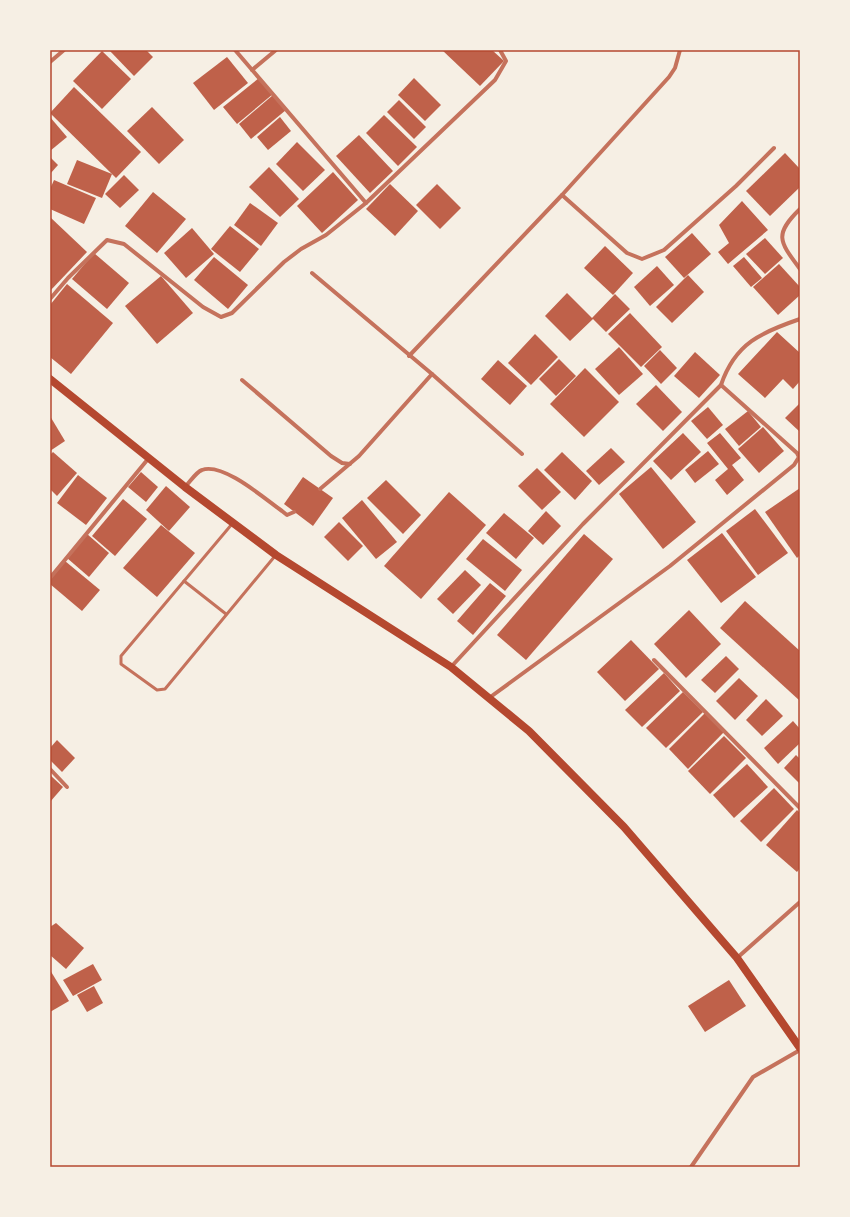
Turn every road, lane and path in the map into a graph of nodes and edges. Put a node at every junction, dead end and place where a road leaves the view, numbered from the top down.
1 (64, 50) edge
2 (235, 50) edge
3 (276, 50) edge
4 (500, 50) edge
5 (680, 50) edge
6 (50, 62) edge
7 (252, 70) junction
8 (774, 148) dead end
9 (562, 195) junction
10 (366, 203) junction
11 (800, 209) edge
12 (800, 269) edge
13 (312, 273) dead end
14 (50, 299) edge
15 (800, 319) edge
16 (409, 356) junction
17 (432, 374) junction
18 (50, 379) edge
19 (242, 380) dead end
20 (722, 385) junction
21 (522, 454) dead end
22 (148, 459) junction
23 (350, 464) junction
24 (185, 488) junction
25 (320, 489) dead end
26 (294, 512) dead end
27 (233, 523) junction
28 (276, 555) junction
29 (50, 578) edge
30 (184, 581) junction
31 (226, 614) junction
32 (654, 660) dead end
33 (451, 667) junction
34 (488, 698) junction
35 (50, 769) edge
36 (67, 787) dead end
37 (800, 808) edge
38 (800, 902) edge
39 (737, 958) junction
40 (800, 1049) edge
41 (691, 1167) edge

1 - 6 street
2 - 7 street
3 - 7 street
4 - 10 street
5 - 9 street
7 - 10 street
8 - 9 street
9 - 16 street
10 - 14 street
11 - 12 street
13 - 16 street
15 - 20 street
16 - 17 street
17 - 21 street
17 - 23 street
18 - 22 main road
19 - 23 street
20 - 33 street
20 - 34 street
22 - 24 main road
22 - 29 street
23 - 25 street
24 - 26 street
24 - 27 main road
27 - 28 main road
27 - 30 lane
28 - 31 lane
28 - 33 main road
30 - 31 lane
30 - 31 lane
32 - 37 street
33 - 34 main road
34 - 39 main road
35 - 36 street
38 - 39 street
39 - 40 main road
40 - 41 street

